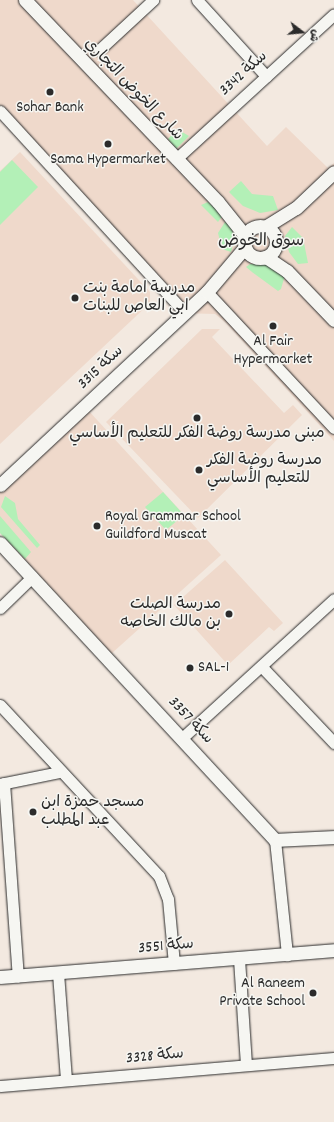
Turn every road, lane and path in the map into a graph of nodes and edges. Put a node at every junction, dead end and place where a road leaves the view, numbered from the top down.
1 (25, 0) edge
2 (154, 0) edge
3 (197, 0) edge
4 (334, 14) edge
5 (99, 50) dead end
6 (266, 76) junction
7 (0, 111) edge
8 (176, 159) junction
9 (334, 172) edge
10 (218, 202) junction
11 (296, 208) junction
12 (261, 227) junction
13 (245, 242) junction
14 (275, 242) junction
15 (261, 258) junction
16 (287, 271) junction
17 (223, 275) junction
18 (207, 292) junction
19 (185, 313) junction
20 (334, 320) edge
21 (334, 428) edge
22 (0, 484) edge
23 (0, 543) edge
24 (32, 577) junction
25 (334, 599) edge
26 (0, 608) edge
27 (262, 667) junction
28 (0, 705) edge
29 (182, 738) junction
30 (334, 743) edge
31 (60, 772) junction
32 (2, 784) edge
33 (334, 837) edge
34 (275, 840) junction
35 (334, 950) edge
36 (287, 955) junction
37 (239, 958) junction
38 (174, 964) junction
39 (58, 973) junction
40 (18, 976) junction
41 (0, 977) edge
42 (334, 1058) edge
43 (246, 1065) junction
44 (66, 1080) junction
45 (0, 1086) edge

1 - 8 street, شارع الخوض التجاري
2 - 5 street
3 - 6 street
4 - 6 street, سكة 3342
6 - 8 street, سكة 3342
7 - 19 street
8 - 10 street, شارع الخوض التجاري
9 - 11 street
10 - 12 street, شارع الخوض التجاري
10 - 13 street, شارع الخوض التجاري
11 - 12 street
11 - 14 street
12 - 13 street, سكة 3315
12 - 14 street, شارع الخوض التجاري
13 - 15 street, شارع الخوض التجاري
13 - 17 street, سكة 3315
14 - 15 street, سكة 3315
14 - 16 street
15 - 16 street
15 - 17 street, سكة 3315
16 - 20 street
17 - 18 street, سكة 3315
18 - 19 street, سكة 3315
18 - 21 street
19 - 22 street, سكة 3315
23 - 24 street, سكة 3357
24 - 26 street
24 - 29 street, سكة 3357
25 - 27 street
27 - 29 street
27 - 30 street
28 - 31 street
29 - 34 street, سكة 3357
31 - 32 street
31 - 38 street
32 - 40 street
33 - 34 street
34 - 36 street
35 - 36 street, سكة 3551
36 - 37 street, سكة 3551
37 - 38 street, سكة 3551
37 - 43 street
38 - 39 street, سكة 3551
39 - 40 street, سكة 3551
39 - 44 street
40 - 41 street, سكة 3551
42 - 43 street, سكة 3328
43 - 44 street, سكة 3328
44 - 45 street, سكة 3328

